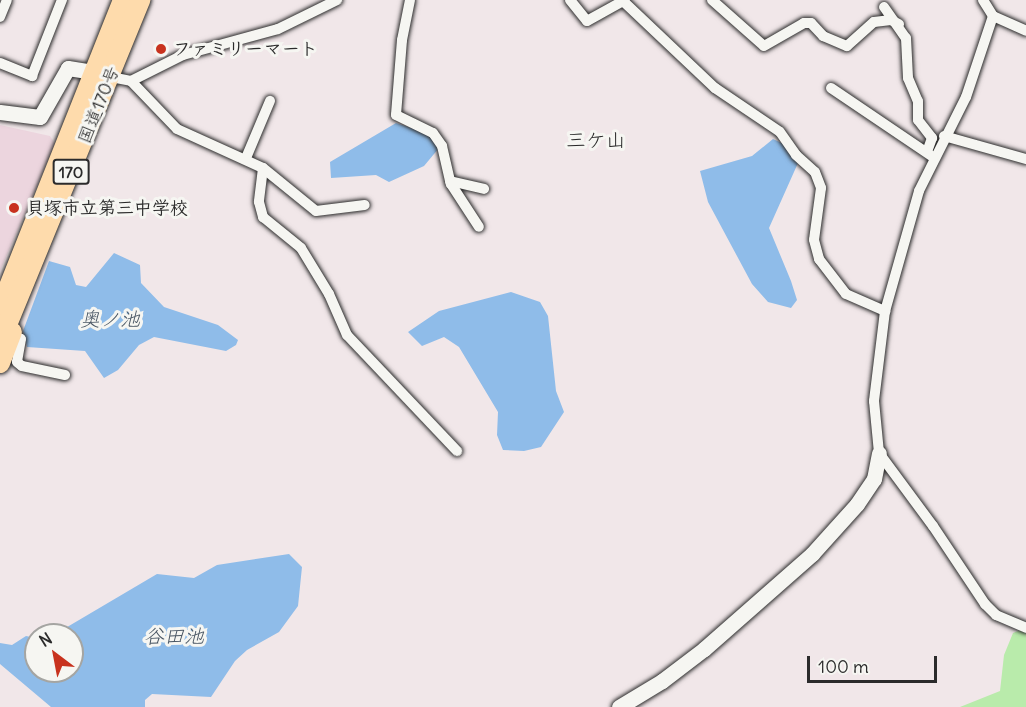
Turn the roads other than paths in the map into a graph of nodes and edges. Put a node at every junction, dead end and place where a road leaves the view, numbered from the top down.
1 (7, 0) edge
2 (62, 0) edge
3 (123, 0) edge
4 (140, 0) edge
5 (337, 0) edge
6 (410, 0) edge
7 (570, 0) edge
8 (712, 0) edge
9 (983, 0) edge
10 (624, 1) edge
11 (884, 7) dead end
12 (0, 16) edge
13 (993, 16) junction
14 (899, 24) junction
15 (1026, 31) edge
16 (0, 63) edge
17 (102, 74) junction
18 (131, 81) junction
19 (831, 88) dead end
20 (270, 101) dead end
21 (0, 112) edge
22 (944, 136) junction
23 (931, 155) junction
24 (246, 158) junction
25 (1026, 159) edge
26 (263, 168) junction
27 (450, 181) junction
28 (484, 189) dead end
29 (365, 205) dead end
30 (479, 227) dead end
31 (0, 309) edge
32 (885, 311) junction
33 (6, 338) edge
34 (0, 363) edge
35 (65, 375) dead end
36 (458, 451) dead end
37 (879, 453) junction
38 (1026, 628) edge
39 (619, 707) edge

1 - 12 street
2 - 16 street
3 - 17 highway, 国道170号 / 170
4 - 17 highway, 国道170号 / 170
5 - 18 street
6 - 27 street
7 - 10 street
8 - 14 street
9 - 13 street
10 - 32 street
11 - 14 street
13 - 15 street
13 - 22 street
14 - 23 street
17 - 18 street
17 - 21 street
17 - 31 highway, 国道170号 / 170
17 - 33 highway, 国道170号 / 170
18 - 24 street
19 - 23 street
20 - 24 street
22 - 23 street
22 - 25 street
23 - 32 street
24 - 26 street
26 - 29 street
26 - 36 street
27 - 28 street
27 - 30 street
32 - 37 street
33 - 34 highway, 国道170号
33 - 35 street
37 - 38 street
37 - 39 street

